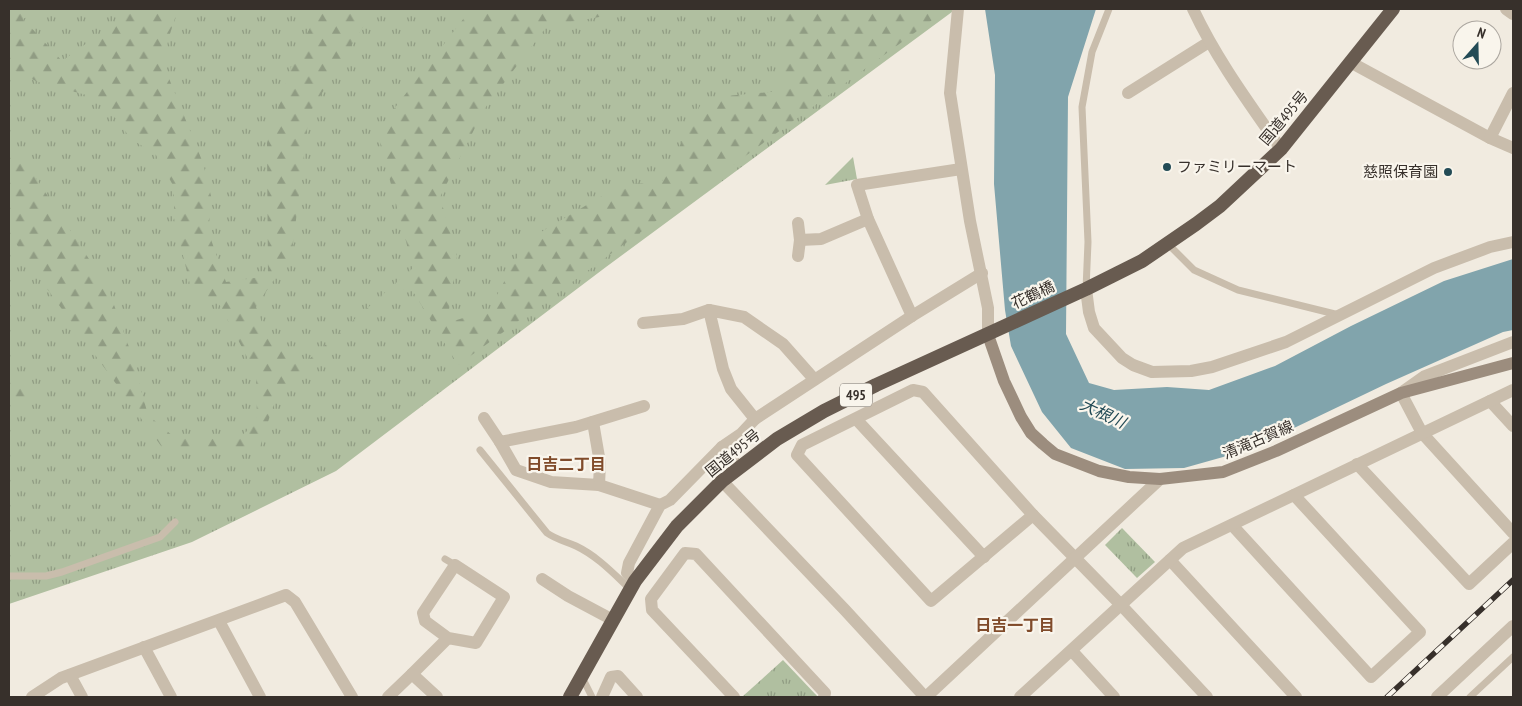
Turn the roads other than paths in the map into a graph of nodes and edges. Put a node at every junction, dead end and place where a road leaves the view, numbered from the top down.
1 (958, 9) edge
2 (1109, 9) edge
3 (1193, 9) edge
4 (1393, 9) edge
5 (1506, 9) edge
6 (1513, 14) edge
7 (1209, 42) junction
8 (1350, 62) junction
9 (1128, 93) dead end
10 (1513, 93) edge
11 (1490, 138) junction
12 (1513, 148) edge
13 (1281, 150) junction
14 (962, 169) junction
15 (868, 219) junction
16 (798, 223) dead end
17 (800, 240) junction
18 (1513, 242) edge
19 (1168, 244) junction
20 (798, 256) dead end
21 (982, 273) junction
22 (1083, 290) junction
23 (709, 310) junction
24 (912, 316) junction
25 (1342, 316) junction
26 (643, 323) dead end
27 (994, 331) junction
28 (1513, 342) edge
29 (1513, 363) edge
30 (814, 379) junction
31 (1513, 390) edge
32 (1401, 393) junction
33 (1490, 401) junction
34 (644, 406) dead end
35 (484, 418) dead end
36 (856, 418) junction
37 (755, 419) junction
38 (593, 422) junction
39 (1513, 426) edge
40 (1422, 433) junction
41 (500, 442) junction
42 (722, 447) junction
43 (480, 450) dead end
44 (1357, 464) junction
45 (739, 468) junction
46 (1160, 479) junction
47 (722, 481) junction
48 (599, 485) junction
49 (1294, 494) junction
50 (660, 505) junction
51 (1033, 515) junction
52 (175, 522) dead end
53 (1232, 525) junction
54 (1513, 533) edge
55 (1513, 543) edge
56 (984, 557) junction
57 (1075, 558) junction
58 (1170, 560) junction
59 (9, 576) edge
60 (542, 579) dead end
61 (632, 585) junction
62 (1121, 605) junction
63 (613, 620) junction
64 (219, 621) junction
65 (1513, 626) edge
66 (448, 638) junction
67 (144, 647) junction
68 (1072, 651) junction
69 (1513, 657) edge
70 (412, 674) junction
71 (70, 675) junction
72 (582, 677) junction
73 (32, 697) edge
74 (82, 697) edge
75 (171, 697) edge
76 (260, 697) edge
77 (352, 697) edge
78 (388, 697) edge
79 (437, 697) edge
80 (570, 697) edge
81 (592, 697) edge
82 (602, 697) edge
83 (638, 697) edge
84 (734, 697) edge
85 (824, 697) edge
86 (925, 697) edge
87 (1022, 697) edge
88 (1114, 697) edge
89 (1207, 697) edge
90 (1296, 697) edge
91 (1437, 697) edge
92 (1470, 697) edge

1 - 14 street
2 - 22 lane
3 - 7 street
4 - 8 highway, 国道495号 / 495
5 - 6 street
7 - 9 street
7 - 13 street
8 - 11 street
8 - 13 highway, 国道495号 / 495
10 - 11 street
11 - 12 street
13 - 19 highway, 国道495号 / 495
14 - 15 street
14 - 21 street
15 - 17 street
15 - 24 street
16 - 17 street
17 - 20 street
18 - 25 street
19 - 22 highway, 国道495号 / 495
19 - 25 lane
21 - 24 street
21 - 27 street
22 - 25 street
22 - 27 highway, 花鶴橋 / 495
23 - 26 street
23 - 30 street
23 - 37 street
24 - 30 street
27 - 45 highway, 国道495号 / 495
27 - 46 main road, 清滝古賀線
28 - 32 street
29 - 32 main road, 清滝古賀線
30 - 37 street
31 - 33 street
32 - 40 street
32 - 46 main road, 清滝古賀線
33 - 39 street
33 - 40 street
34 - 38 street
35 - 41 street
36 - 51 street
36 - 56 street
36 - 56 street
37 - 42 street
38 - 41 street
38 - 48 street
40 - 44 street
40 - 54 street
41 - 48 street
42 - 45 street
42 - 50 street
43 - 61 lane
44 - 49 street
44 - 55 street
45 - 47 highway, 国道495号 / 495
46 - 57 street
47 - 61 highway, 国道495号 / 495
47 - 86 street
48 - 50 street
49 - 53 street
49 - 53 street
50 - 61 street
51 - 56 street
51 - 57 street
52 - 59 lane
53 - 58 street
57 - 62 street
57 - 86 street
58 - 62 street
58 - 90 street
60 - 63 street
61 - 63 highway, 国道495号 / 495
62 - 68 street
62 - 89 street
63 - 72 highway, 国道495号 / 495
64 - 67 street
64 - 76 street
64 - 77 street
65 - 91 street
66 - 66 street
66 - 70 street
67 - 71 street
67 - 75 street
68 - 87 street
68 - 88 street
69 - 92 lane
70 - 78 street
70 - 79 street
71 - 73 street
71 - 74 street
72 - 80 highway, 国道495号 / 495
72 - 81 lane
82 - 83 street
84 - 85 street

